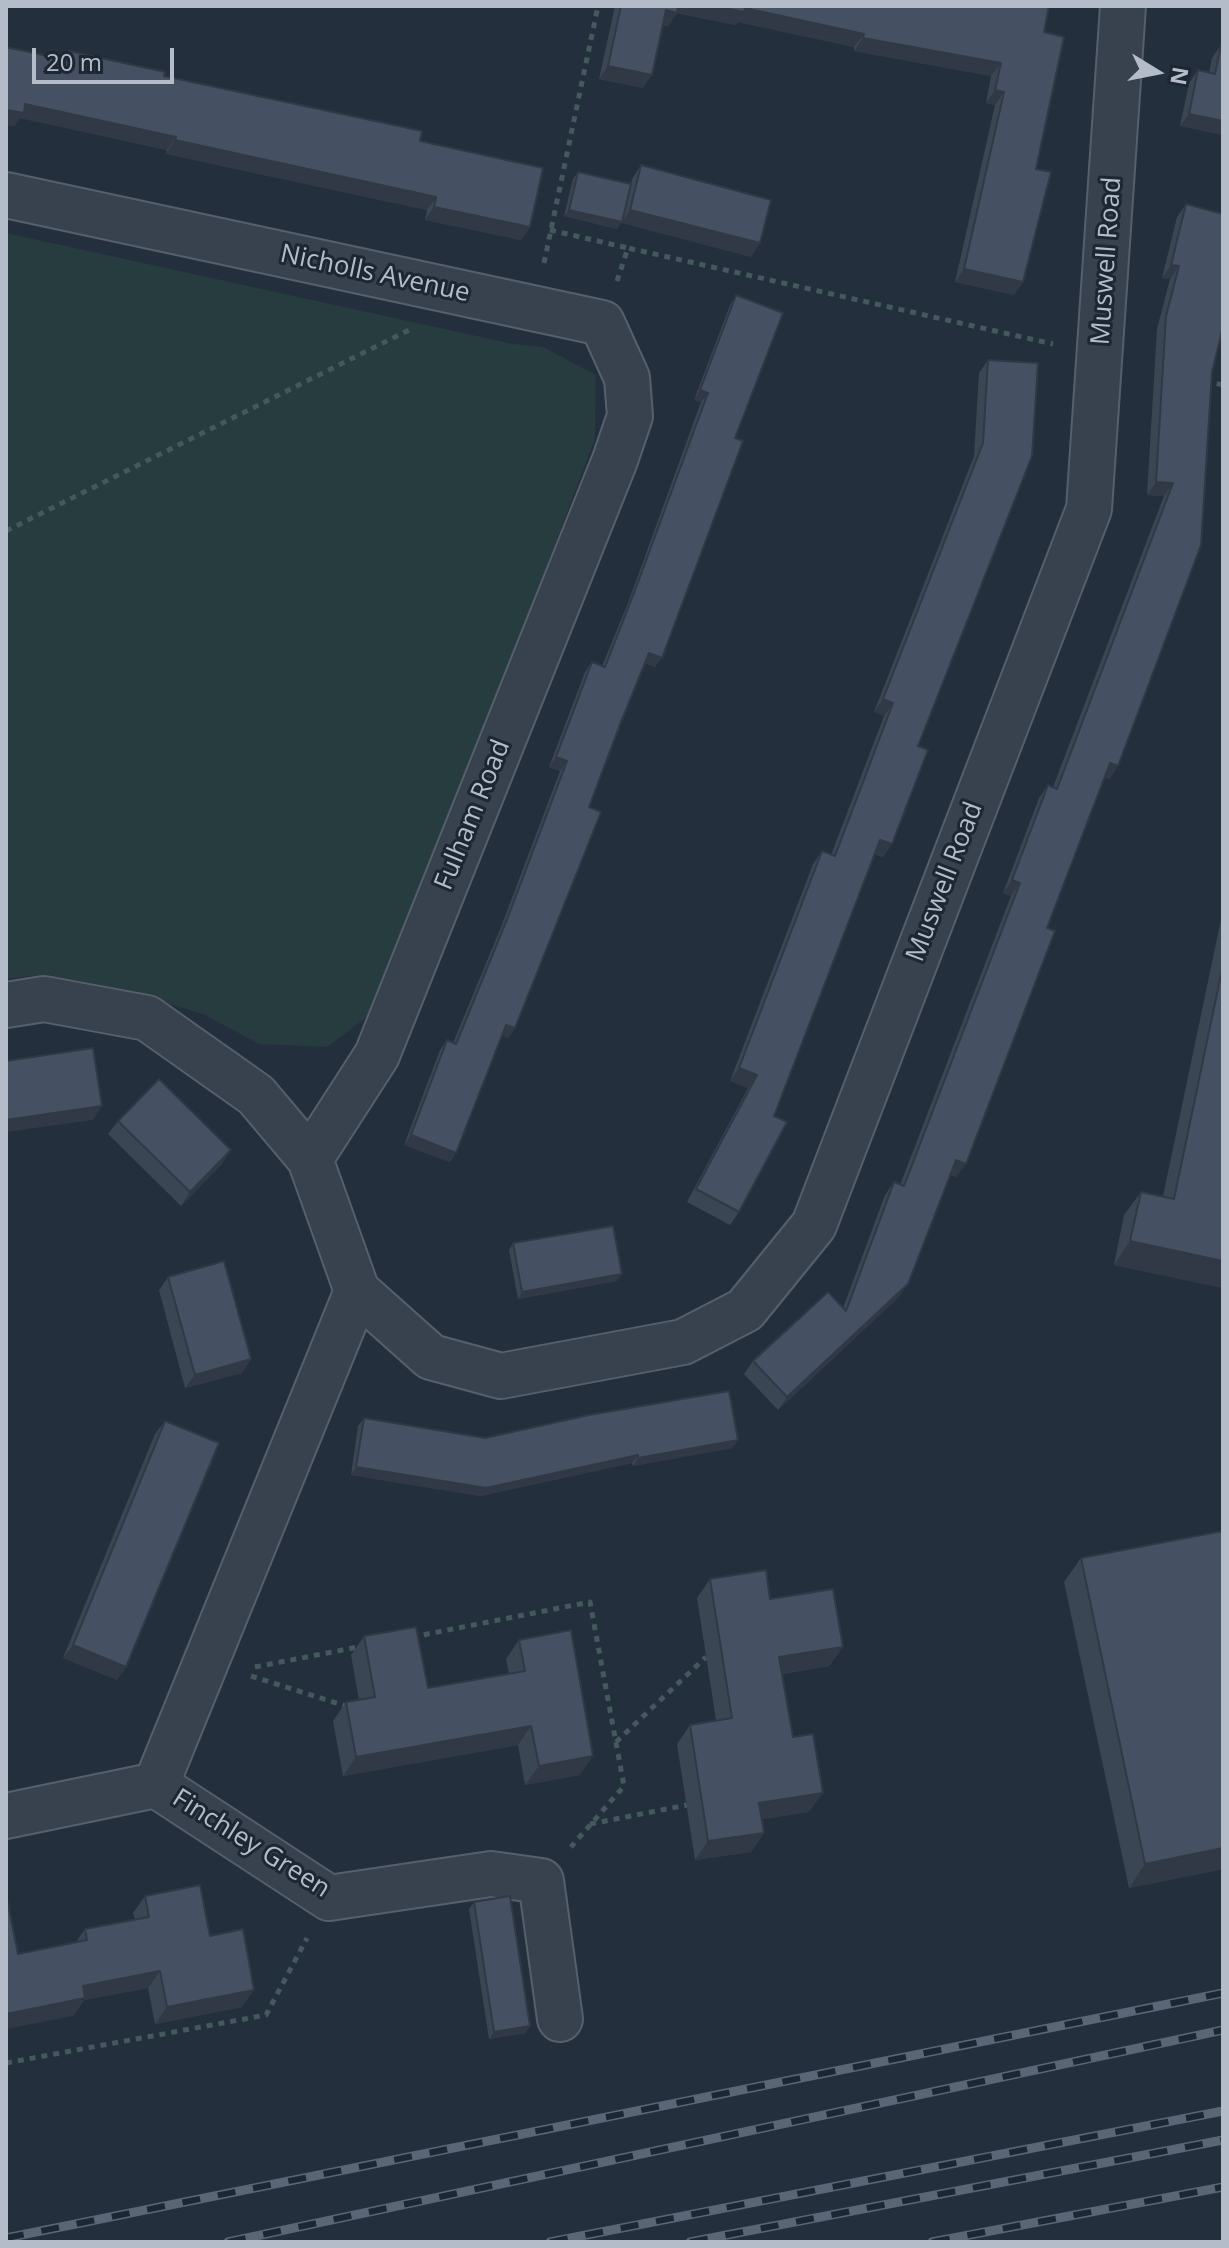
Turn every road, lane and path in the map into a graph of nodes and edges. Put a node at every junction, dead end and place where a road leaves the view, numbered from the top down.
1 (598, 6) edge
2 (1123, 6) edge
3 (6, 195) edge
4 (550, 230) junction
5 (628, 248) junction
6 (614, 292) dead end
7 (535, 309) junction
8 (413, 328) dead end
9 (1053, 344) dead end
10 (1195, 378) edge
11 (1223, 385) edge
12 (615, 460) joint
13 (6, 531) edge
14 (6, 1005) edge
15 (310, 1159) junction
16 (357, 1291) junction
17 (405, 1638) edge
18 (374, 1644) edge
19 (706, 1657) dead end
20 (217, 1675) junction
21 (361, 1711) edge
22 (616, 1742) junction
23 (156, 1785) junction
24 (687, 1805) dead end
25 (6, 1816) edge
26 (590, 1824) junction
27 (541, 1881) junction
28 (329, 1898) junction
29 (560, 2019) dead end
30 (6, 2063) edge

1 - 4 path
2 - 16 street, Muswell Road
3 - 7 street, Nicholls Avenue
4 - 5 path
4 - 7 path
5 - 6 path
5 - 9 path
7 - 12 street, Nicholls Avenue
8 - 13 path
10 - 11 path
12 - 15 street, Fulham Road
14 - 15 street
15 - 16 street
16 - 20 street, Finchley Green
17 - 22 path
18 - 20 path
19 - 22 path
20 - 21 path
20 - 23 street, Finchley Green
22 - 26 path
23 - 25 street, Finchley Green
23 - 28 street, Finchley Green
24 - 26 path
26 - 27 path
27 - 28 street, Finchley Green
27 - 29 street
28 - 30 path

